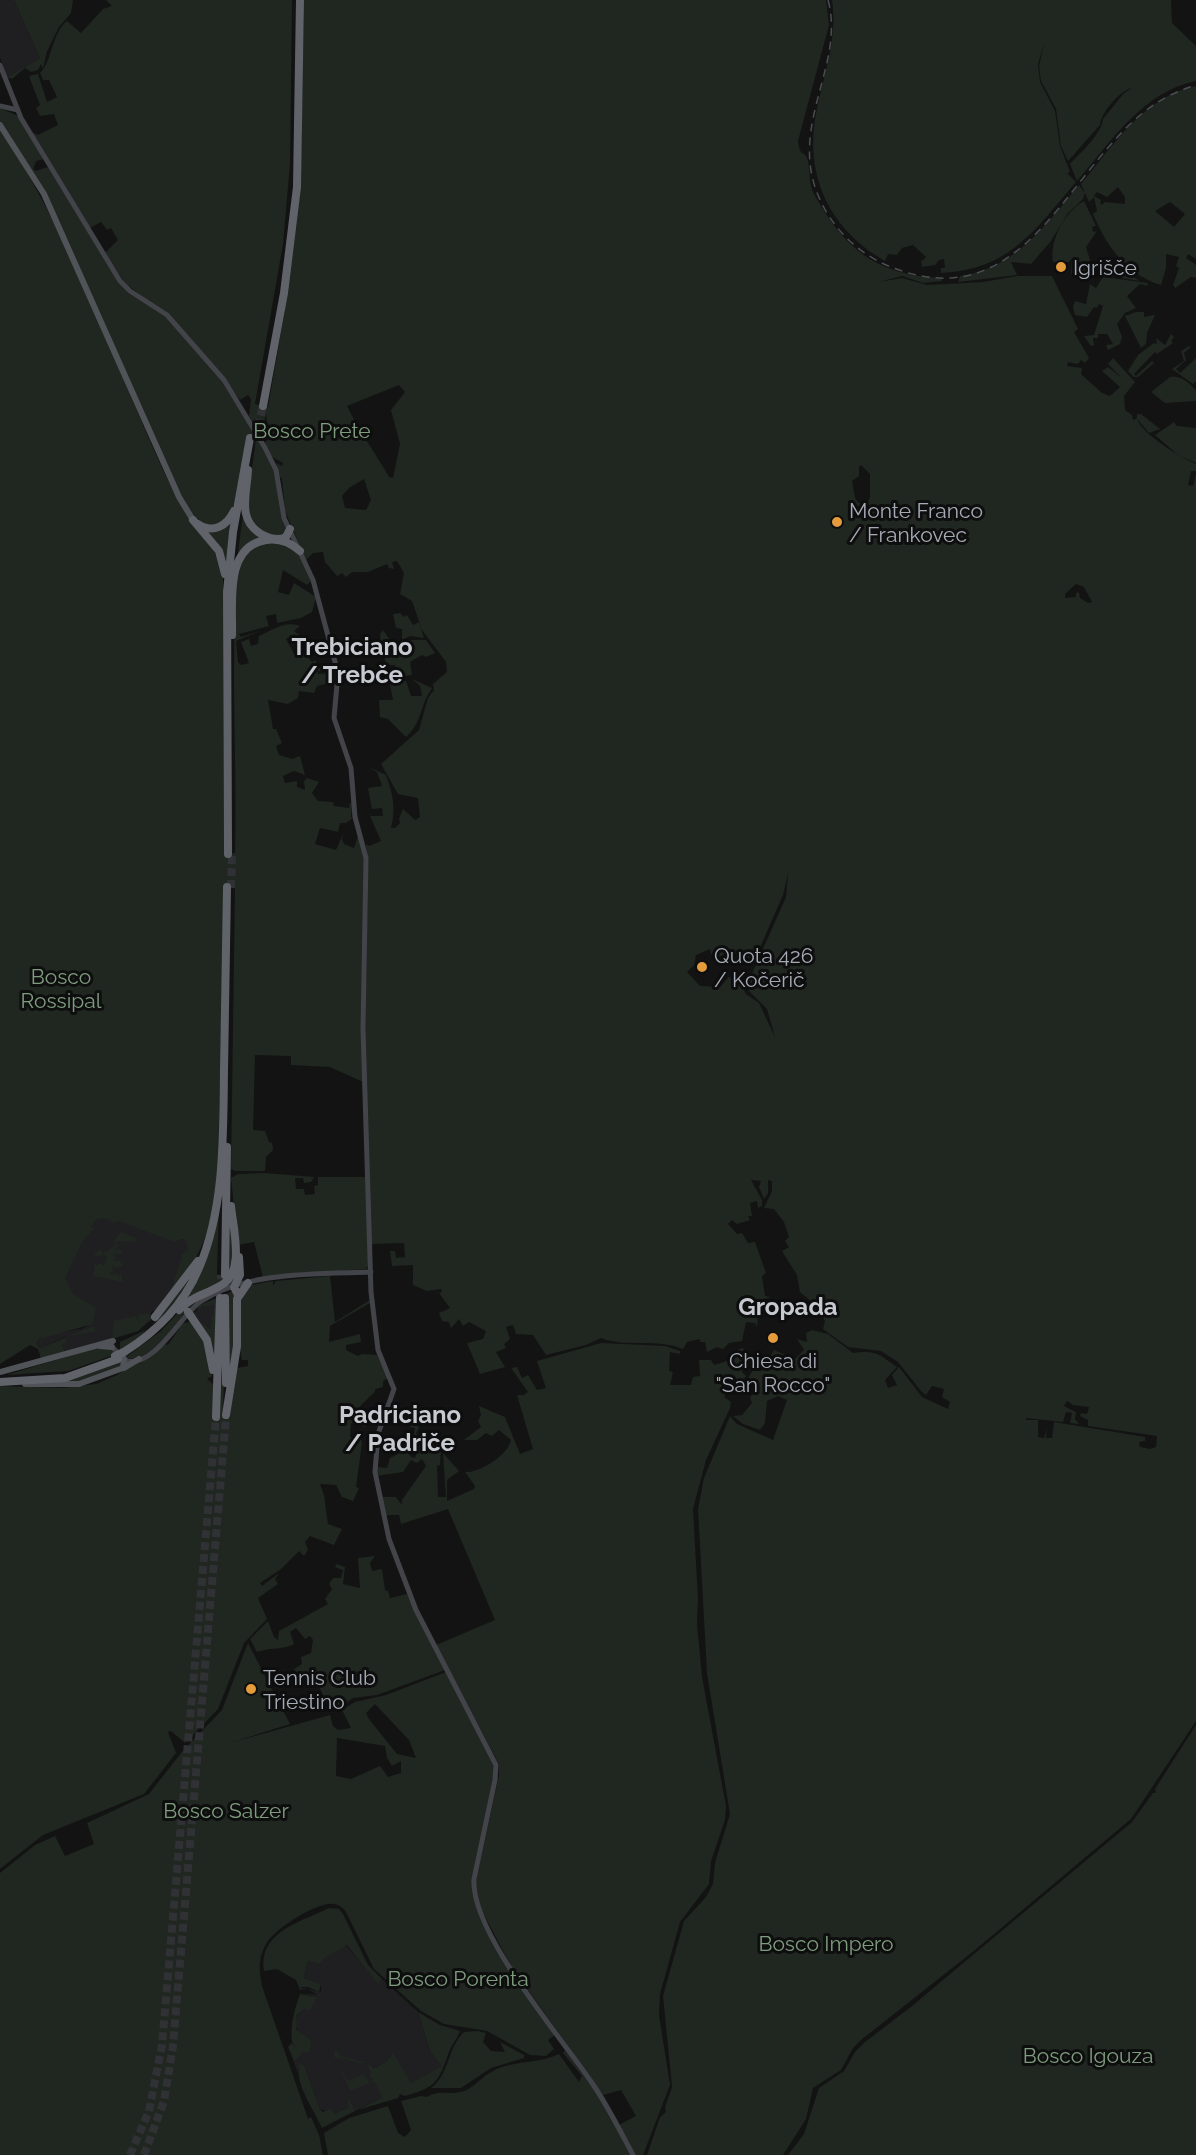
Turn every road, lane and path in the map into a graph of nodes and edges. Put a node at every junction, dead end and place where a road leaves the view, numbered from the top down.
1 (298, 0) edge
2 (0, 65) edge
3 (0, 106) edge
4 (18, 110) junction
5 (0, 125) edge
6 (260, 406) tunnel mouth
7 (253, 438) tunnel mouth
8 (246, 469) junction
9 (193, 520) junction
10 (289, 537) junction
11 (276, 540) junction
12 (300, 551) joint
13 (227, 632) junction
14 (231, 646) junction
15 (229, 887) tunnel mouth
16 (225, 1139) junction
17 (233, 1229) junction
18 (207, 1244) junction
19 (370, 1265) junction
20 (359, 1273) junction
21 (240, 1275) junction
22 (370, 1275) junction
23 (250, 1283) junction
24 (236, 1291) junction
25 (189, 1312) junction
26 (155, 1317) dead end
27 (193, 1322) junction
28 (180, 1323) junction
29 (114, 1344) joint
30 (121, 1356) junction
31 (139, 1359) junction
32 (123, 1368) junction
33 (0, 1372) edge
34 (0, 1381) edge
35 (633, 2155) edge

1 - 6 highway
2 - 4 main road
3 - 4 main road
4 - 10 main road
5 - 9 main road
7 - 8 highway
8 - 9 highway
8 - 11 highway
8 - 13 highway
8 - 14 highway
9 - 13 highway
10 - 11 highway
10 - 12 highway
11 - 14 highway
12 - 19 main road
13 - 14 highway
15 - 16 highway
16 - 16 highway
16 - 17 highway
16 - 18 highway
17 - 21 highway
17 - 30 highway
18 - 26 highway
18 - 30 highway
19 - 20 main road
19 - 22 main road
20 - 22 main road
20 - 23 main road
21 - 23 highway
21 - 24 highway
22 - 35 main road
23 - 24 highway
24 - 25 main road
24 - 27 highway
25 - 27 highway
25 - 28 main road
27 - 28 highway
28 - 31 main road
29 - 30 main road
29 - 33 main road
30 - 31 main road
30 - 32 main road
30 - 34 highway
31 - 32 main road
32 - 34 main road

